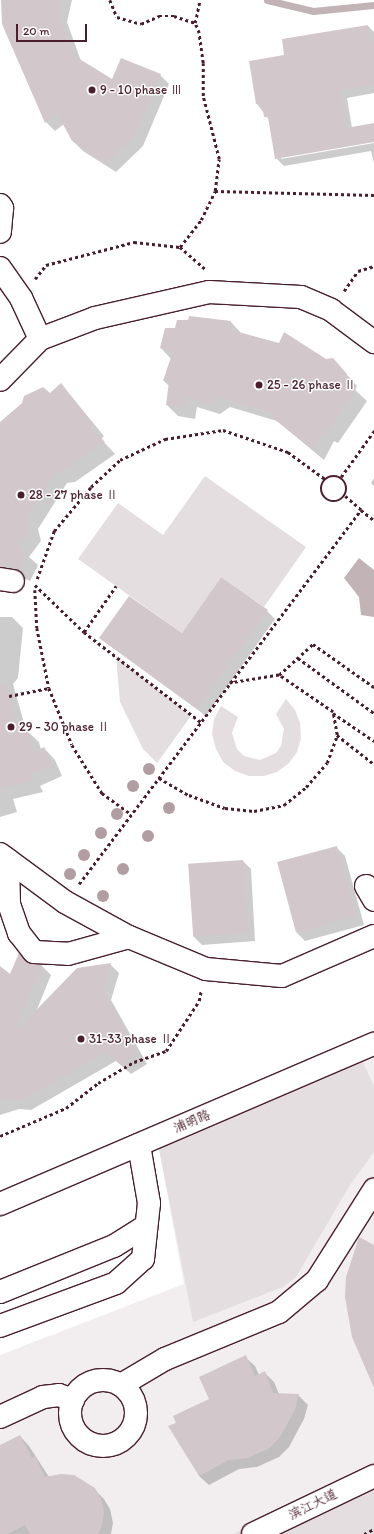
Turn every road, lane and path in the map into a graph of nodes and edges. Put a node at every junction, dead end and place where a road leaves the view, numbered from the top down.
1 (110, 0) edge
2 (200, 0) edge
3 (195, 23) junction
4 (215, 191) junction
5 (374, 195) edge
6 (0, 204) edge
7 (0, 232) edge
8 (374, 266) edge
9 (0, 268) edge
10 (21, 298) junction
11 (331, 310) junction
12 (40, 339) junction
13 (374, 342) edge
14 (0, 380) edge
15 (374, 431) edge
16 (341, 477) junction
17 (325, 479) junction
18 (345, 496) junction
19 (361, 510) junction
20 (374, 520) edge
21 (35, 584) junction
22 (116, 586) dead end
23 (84, 632) junction
24 (298, 658) junction
25 (279, 675) junction
26 (230, 683) junction
27 (374, 687) edge
28 (49, 688) junction
29 (9, 696) dead end
30 (333, 712) junction
31 (374, 712) edge
32 (201, 722) junction
33 (337, 735) junction
34 (374, 741) edge
35 (374, 764) edge
36 (159, 778) junction
37 (131, 814) junction
38 (4, 857) edge
39 (65, 902) junction
40 (374, 936) edge
41 (129, 937) junction
42 (206, 969) junction
43 (373, 1046) edge
44 (0, 1136) edge
45 (139, 1145) junction
46 (374, 1190) edge
47 (3, 1204) edge
48 (146, 1226) junction
49 (0, 1292) edge
50 (0, 1326) edge
51 (121, 1385) junction
52 (73, 1400) junction
53 (0, 1417) edge
54 (374, 1476) edge
55 (374, 1529) edge
56 (253, 1534) edge
57 (364, 1534) edge

1 - 3 path
2 - 3 path
3 - 4 path
4 - 5 path
4 - 10 path
6 - 7 main road
8 - 11 path
9 - 10 main road
10 - 12 main road
11 - 12 main road
11 - 13 main road
12 - 14 main road
15 - 16 path
16 - 17 path
16 - 18 path
17 - 18 path
17 - 21 path
18 - 19 path
19 - 20 path
19 - 26 path
21 - 23 path
21 - 28 path
22 - 23 path
23 - 32 path
24 - 25 path
24 - 27 path
24 - 31 path
25 - 26 path
25 - 30 path
26 - 32 path
28 - 29 path
28 - 37 path
30 - 33 path
30 - 34 path
32 - 36 path
33 - 35 path
33 - 36 path
36 - 37 path
37 - 39 path
38 - 39 main road
38 - 41 main road
39 - 41 main road
40 - 42 main road
41 - 42 main road
42 - 44 path
43 - 45 main road, 浦明路
45 - 47 main road, 浦明路
45 - 48 main road
46 - 51 main road
48 - 49 main road
48 - 50 main road
51 - 52 main road
51 - 52 main road
52 - 53 main road
54 - 56 main road, 滨江大道
55 - 57 path

